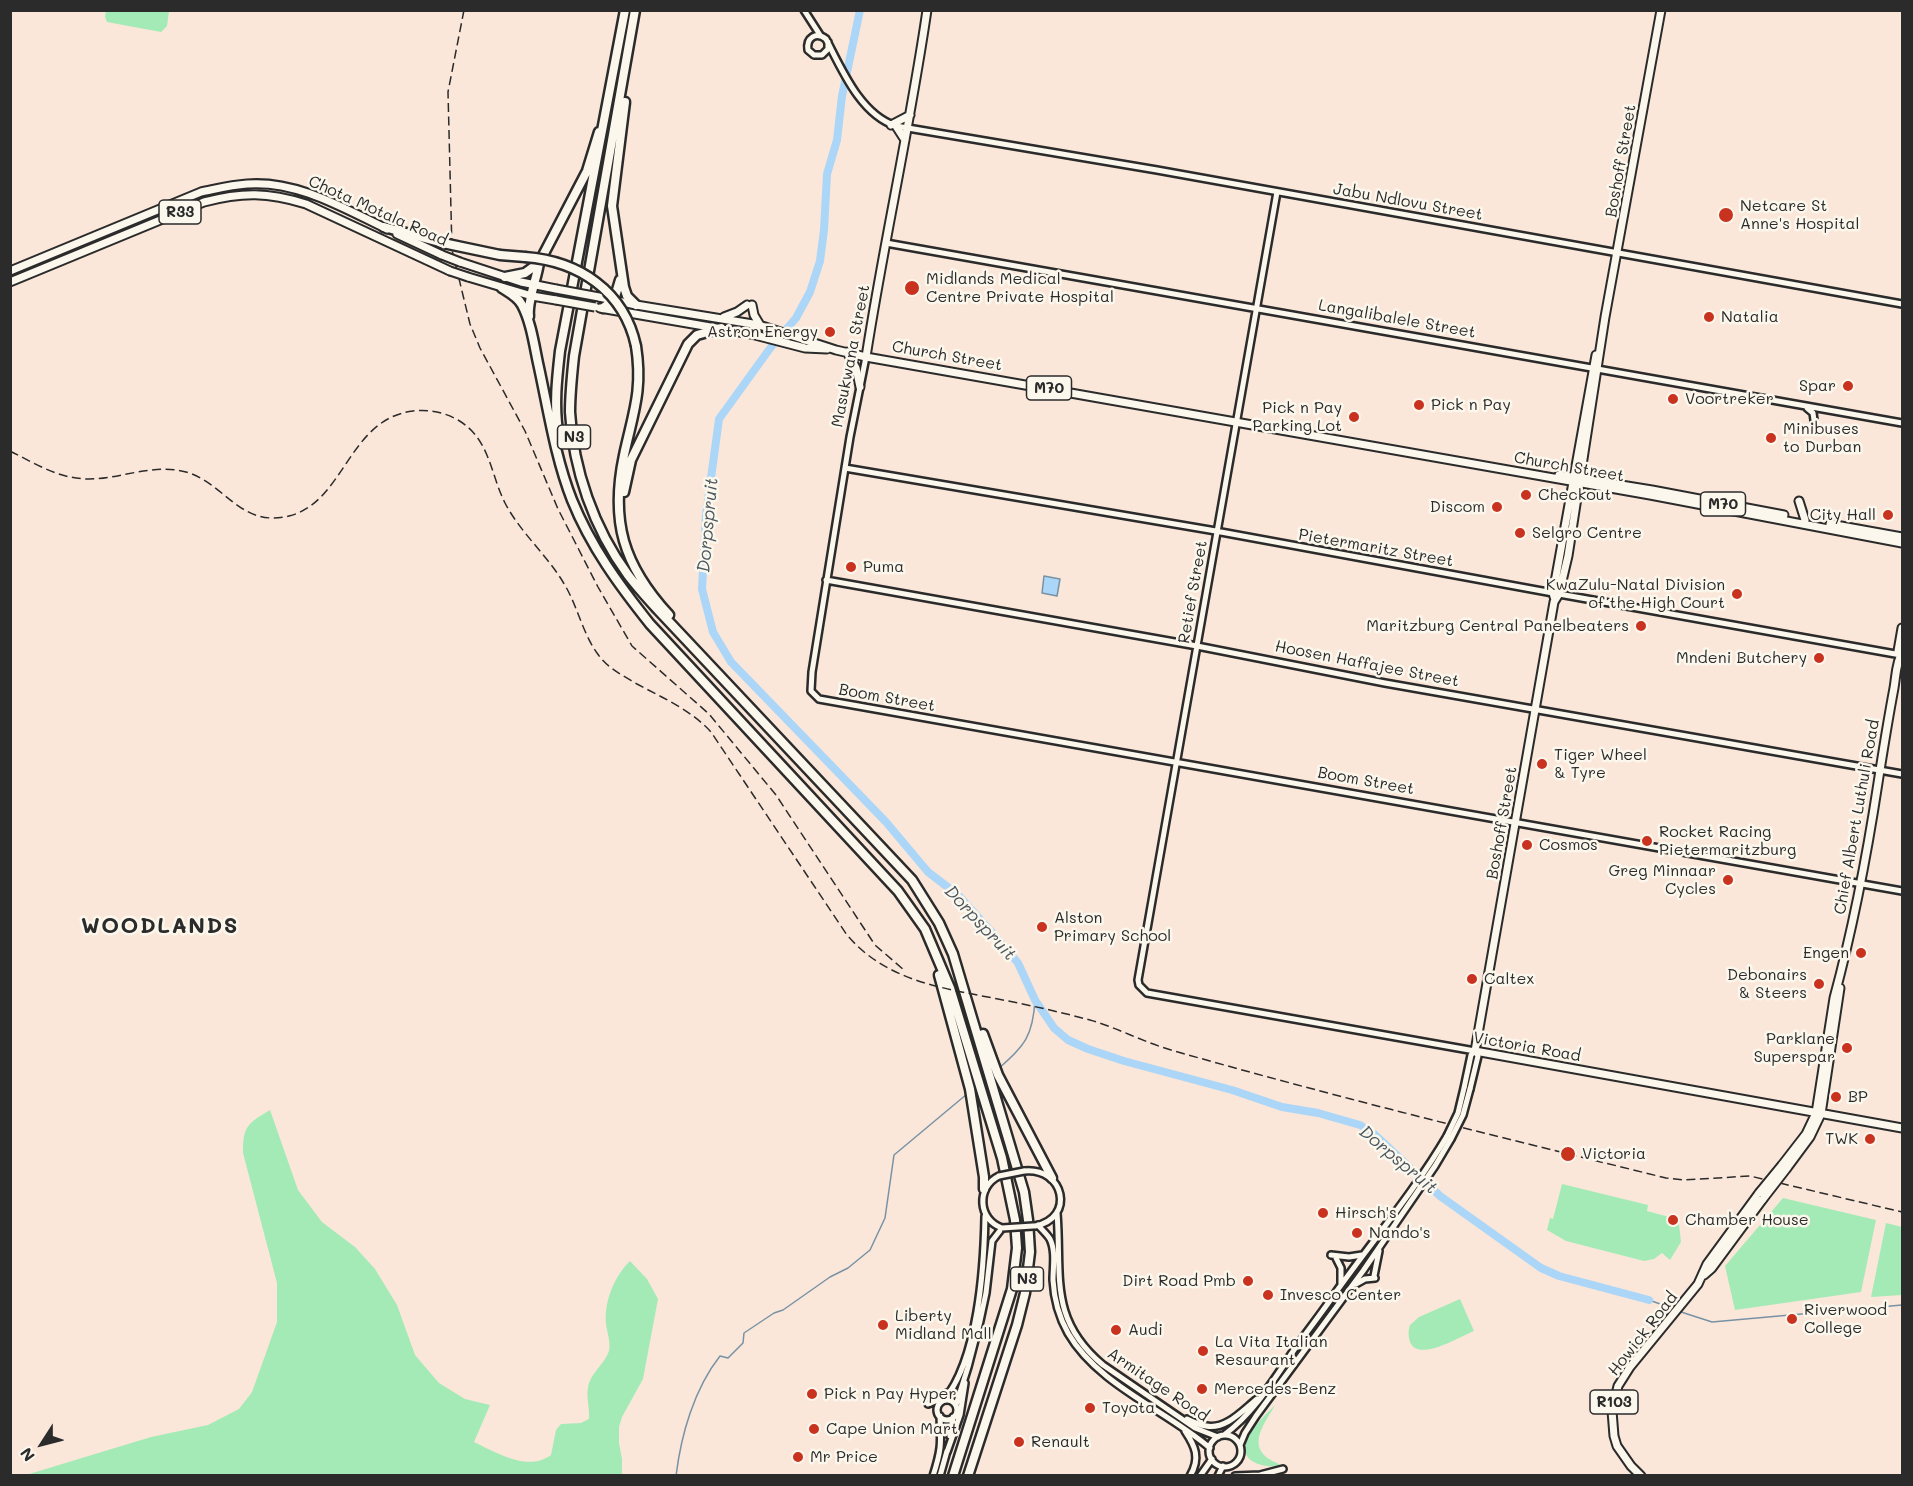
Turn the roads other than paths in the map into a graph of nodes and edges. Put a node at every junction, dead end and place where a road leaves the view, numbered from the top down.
1 (625, 10) edge
2 (635, 10) edge
3 (804, 10) edge
4 (927, 10) edge
5 (1661, 10) edge
6 (811, 21) junction
7 (820, 35) junction
8 (810, 38) junction
9 (828, 42) junction
10 (822, 55) junction
11 (840, 63) junction
12 (624, 73) junction
13 (610, 96) junction
14 (910, 115) junction
15 (893, 126) junction
16 (908, 129) junction
17 (905, 140) junction
18 (1277, 192) junction
19 (384, 227) junction
20 (886, 243) junction
21 (1618, 253) junction
22 (539, 263) junction
23 (621, 268) junction
24 (10, 271) edge
25 (505, 278) junction
26 (10, 282) edge
27 (535, 286) junction
28 (502, 288) junction
29 (532, 296) junction
30 (614, 300) junction
31 (1902, 304) edge
32 (636, 305) junction
33 (599, 308) junction
34 (1257, 308) junction
35 (625, 313) joint
36 (722, 318) junction
37 (760, 325) junction
38 (721, 328) junction
39 (533, 340) junction
40 (836, 350) junction
41 (847, 352) junction
42 (866, 357) junction
43 (1596, 369) junction
44 (860, 387) junction
45 (1806, 406) junction
46 (1235, 420) junction
47 (1815, 420) dead end
48 (1902, 423) edge
49 (845, 468) junction
50 (1576, 479) junction
51 (1799, 501) dead end
52 (1805, 520) junction
53 (1217, 531) junction
54 (588, 535) junction
55 (1902, 537) edge
56 (1902, 543) edge
57 (826, 580) junction
58 (649, 589) junction
59 (1555, 596) junction
60 (1902, 628) edge
61 (1197, 646) junction
62 (1902, 654) edge
63 (824, 701) joint
64 (1535, 709) junction
65 (777, 736) junction
66 (1176, 763) junction
67 (1880, 770) junction
68 (1902, 774) edge
69 (1515, 822) junction
70 (1860, 883) junction
71 (1902, 891) edge
72 (1147, 993) joint
73 (1474, 1054) junction
74 (993, 1073) junction
75 (974, 1088) junction
76 (1818, 1113) junction
77 (1902, 1128) edge
78 (1052, 1178) junction
79 (984, 1189) junction
80 (1415, 1191) junction
81 (1057, 1213) junction
82 (985, 1214) junction
83 (1035, 1226) junction
84 (1002, 1228) junction
85 (1381, 1244) junction
86 (1364, 1254) junction
87 (1341, 1286) junction
88 (1349, 1288) junction
89 (968, 1366) junction
90 (957, 1378) junction
91 (1267, 1391) junction
92 (944, 1401) junction
93 (928, 1404) dead end
94 (956, 1405) junction
95 (940, 1416) junction
96 (953, 1417) junction
97 (1180, 1417) junction
98 (1182, 1426) junction
99 (1221, 1436) junction
100 (1240, 1445) junction
101 (1210, 1448) junction
102 (947, 1452) junction
103 (1212, 1459) junction
104 (1223, 1466) junction
105 (1283, 1469) dead end
106 (933, 1476) edge
107 (940, 1476) edge
108 (953, 1476) edge
109 (968, 1476) edge
110 (1190, 1476) edge
111 (1200, 1476) edge
112 (1218, 1476) edge
113 (1235, 1476) edge
114 (1641, 1476) edge

1 - 13 highway, N3
2 - 12 highway, N3
3 - 6 street
4 - 14 main road, Masukwana Street
5 - 21 main road, Boshoff Street
6 - 7 street
6 - 8 street
7 - 8 street
7 - 9 street
8 - 10 street
9 - 10 street
9 - 11 street
10 - 11 street
11 - 15 street
12 - 23 highway
12 - 65 highway, N3
13 - 22 highway
13 - 54 highway, N3
14 - 15 main road
14 - 16 main road, Masukwana Street
15 - 16 street, Jabu Ndlovu Street
15 - 17 main road
16 - 17 main road, Masukwana Street
16 - 18 street, Jabu Ndlovu Street
17 - 20 main road, Masukwana Street
18 - 21 street, Jabu Ndlovu Street
18 - 34 street, Retief Street
19 - 24 main road, Chota Motala Road / R33
19 - 25 main road, Chota Motala Road / R33, bridge
19 - 58 highway, bridge
20 - 34 street, Langalibalele Street
20 - 42 main road, Masukwana Street
21 - 31 street, Jabu Ndlovu Street
21 - 43 main road, Boshoff Street
22 - 25 highway
22 - 27 highway
23 - 30 highway
23 - 32 highway
25 - 27 main road, Chota Motala Road / R33
26 - 28 main road, Chota Motala Road / R33, bridge
27 - 29 highway
27 - 30 main road, Chota Motala Road / M70, bridge
28 - 29 main road, Chota Motala Road / R33
28 - 39 highway
29 - 33 main road, Chota Motala Road / R33, bridge
29 - 39 highway
30 - 32 main road, Chota Motala Road / M70
30 - 33 highway
32 - 36 main road, Church Street / M70
33 - 35 main road, Chota Motala Road / M70
34 - 43 street, Langalibalele Street
34 - 46 street, Retief Street
35 - 38 main road, Church Street / M70
36 - 37 main road, Church Street / M70
36 - 37 main road
37 - 40 main road, Church Street / M70
38 - 40 main road, Church Street / M70
38 - 58 highway
39 - 54 highway
40 - 41 main road, Church Street / M70
41 - 42 main road, Church Street / M70
41 - 44 main road
42 - 44 street, Masukwana Street
42 - 46 main road, Church Street / M70
43 - 45 street, Langalibalele Street
43 - 50 main road, Boshoff Street
44 - 49 street, Masukwana Street
45 - 47 street
45 - 48 street, Langalibalele Street
46 - 50 main road, Church Street / M70
46 - 53 street, Retief Street
49 - 53 street, Pietermaritz Street
49 - 57 street, Masukwana Street
50 - 52 main road, Church Street / M70
50 - 56 main road, Church Street / M70
50 - 59 main road, Boshoff Street
51 - 52 main road
52 - 55 main road, Church Street / M70
53 - 59 street, Pietermaritz Street
53 - 61 street, Retief Street
54 - 75 highway, N3
57 - 61 street, Hoosen Haffajee Street
57 - 63 street, Masukwana Street
58 - 65 highway
59 - 62 street, Pietermaritz Street
59 - 64 main road, Boshoff Street
60 - 62 main road, Chief Albert Luthuli Road / R103
61 - 64 street, Hoosen Haffajee Street
61 - 66 street, Retief Street
62 - 67 main road, Chief Albert Luthuli Road / R103
63 - 66 street, Boom Street
64 - 67 street, Hoosen Haffajee Street
64 - 69 main road, Boshoff Street
65 - 74 highway, N3
66 - 69 street, Boom Street
66 - 72 street, Retief Street
67 - 68 street, Hoosen Haffajee Street
67 - 70 main road, Chief Albert Luthuli Road / R103
69 - 70 street, Boom Street
69 - 73 main road, Boshoff Street
70 - 71 street, Boom Street
70 - 76 main road, Chief Albert Luthuli Road / R103
72 - 73 street, Victoria Road
73 - 76 main road, Victoria Road
73 - 80 street, bridge
74 - 78 highway
74 - 109 highway, N3
75 - 79 highway
75 - 108 highway, N3
76 - 77 main road, Victoria Road
76 - 114 main road, Howick Road / R103, bridge
78 - 79 street, bridge
78 - 81 street
79 - 82 street
80 - 85 street
80 - 86 street
81 - 83 street
81 - 97 street, Armitage Road
82 - 84 street
82 - 90 street
83 - 84 street, bridge
83 - 98 street, Armitage Road
84 - 89 street
85 - 88 street
85 - 88 street
86 - 87 street
86 - 87 street
87 - 91 street
88 - 100 street
89 - 94 street
89 - 102 street
90 - 92 street
90 - 93 street
91 - 97 street
91 - 99 street
92 - 94 street
92 - 95 street
94 - 96 street
95 - 96 street
95 - 106 street
96 - 102 street
97 - 99 street, Armitage Road
98 - 101 street, Armitage Road
98 - 110 street
99 - 100 street
99 - 101 street
100 - 104 street
101 - 103 street
102 - 107 street
103 - 104 street
103 - 111 street
104 - 112 street
105 - 113 street

